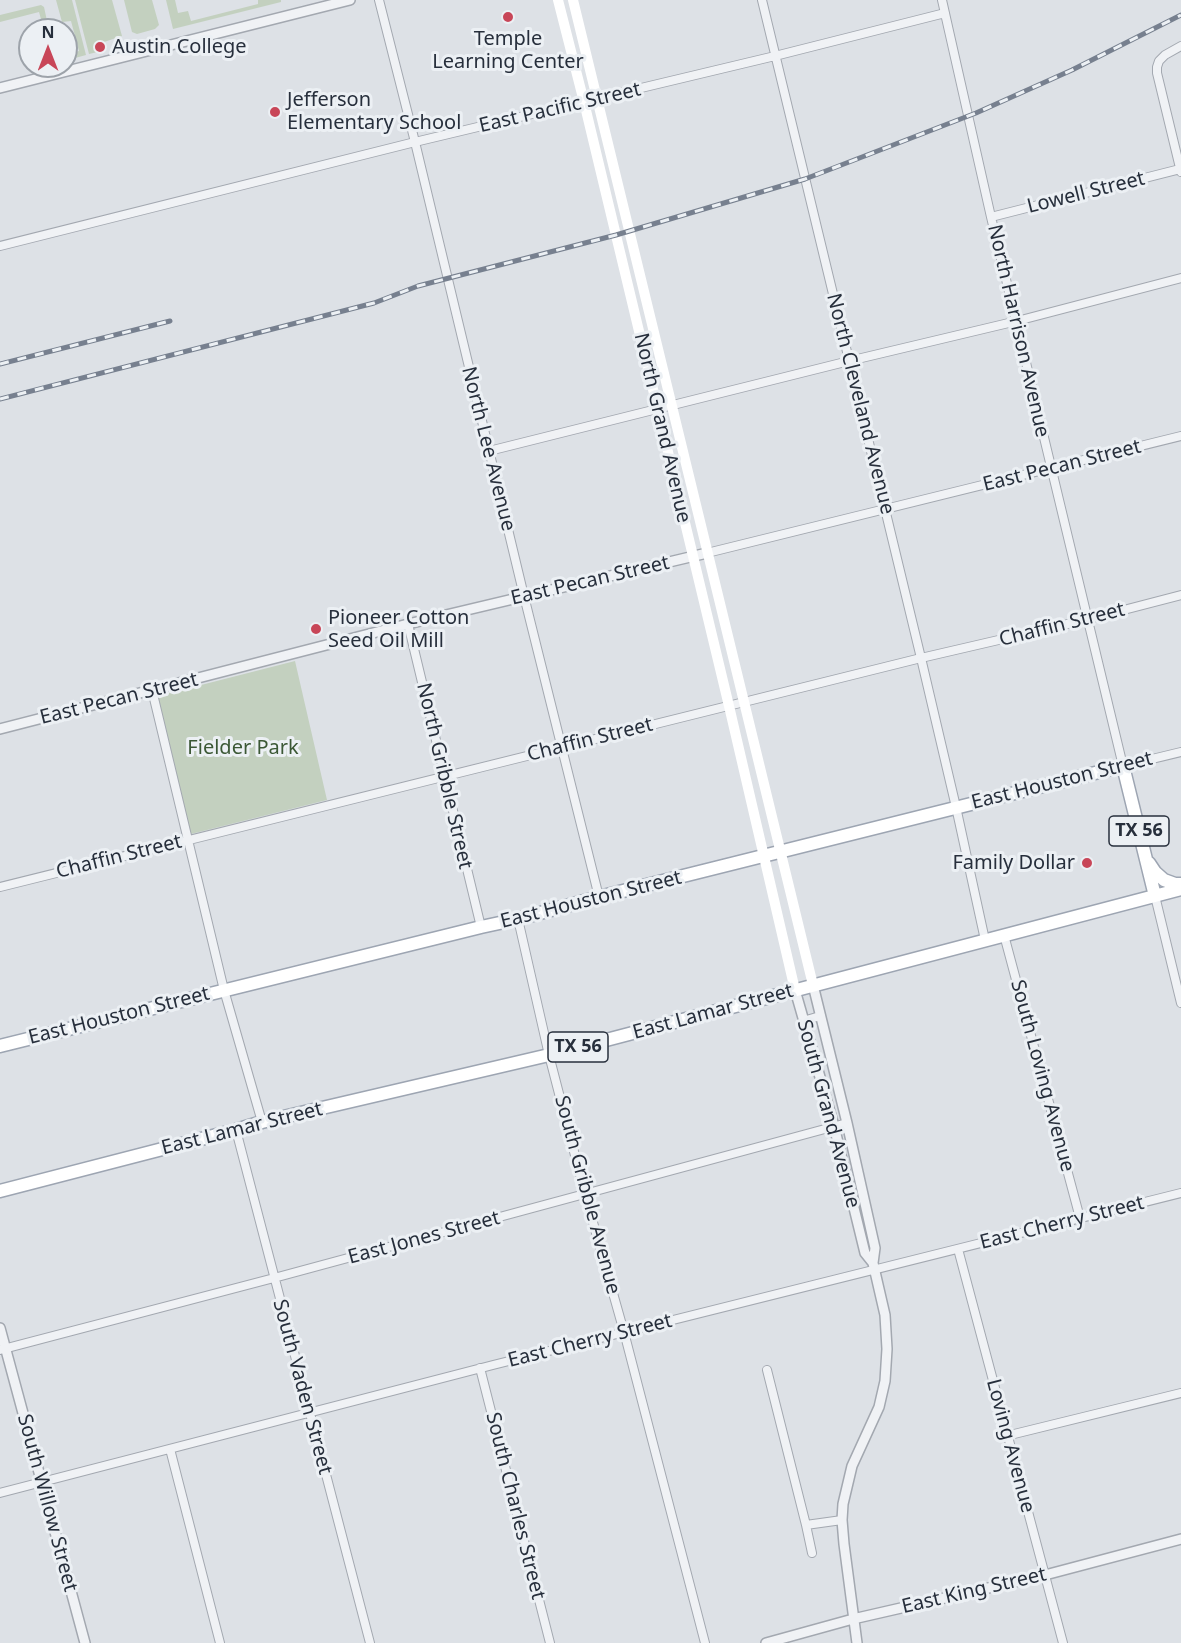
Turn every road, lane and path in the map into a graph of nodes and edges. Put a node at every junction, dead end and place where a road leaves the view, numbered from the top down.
1 (350, 0) edge
2 (379, 0) edge
3 (558, 0) edge
4 (573, 0) edge
5 (762, 0) edge
6 (942, 0) edge
7 (945, 13) junction
8 (1181, 46) edge
9 (775, 56) junction
10 (0, 88) edge
11 (597, 99) junction
12 (584, 102) junction
13 (415, 142) junction
14 (1180, 171) edge
15 (991, 217) junction
16 (0, 246) edge
17 (1181, 278) edge
18 (1017, 321) junction
19 (849, 361) junction
20 (672, 405) junction
21 (658, 408) junction
22 (1181, 436) edge
23 (489, 451) junction
24 (1051, 468) junction
25 (886, 510) junction
26 (707, 553) junction
27 (693, 556) junction
28 (1181, 594) edge
29 (524, 596) junction
30 (1089, 619) junction
31 (408, 624) junction
32 (921, 658) junction
33 (152, 690) junction
34 (744, 703) junction
35 (729, 706) junction
36 (0, 729) edge
37 (562, 747) junction
38 (1181, 752) edge
39 (1123, 766) junction
40 (445, 777) junction
41 (956, 807) junction
42 (188, 839) junction
43 (780, 853) junction
44 (765, 856) junction
45 (1146, 859) junction
46 (1181, 884) edge
47 (0, 887) edge
48 (1181, 889) edge
49 (1155, 896) junction
50 (599, 897) junction
51 (518, 919) junction
52 (481, 927) junction
53 (1004, 935) junction
54 (985, 940) junction
55 (813, 985) junction
56 (224, 990) junction
57 (795, 990) junction
58 (1181, 1004) edge
59 (820, 1017) junction
60 (803, 1021) junction
61 (0, 1046) edge
62 (549, 1055) junction
63 (262, 1122) junction
64 (847, 1123) junction
65 (834, 1126) junction
66 (236, 1130) junction
67 (0, 1191) edge
68 (1181, 1192) edge
69 (585, 1194) junction
70 (1080, 1218) junction
71 (958, 1249) junction
72 (874, 1266) junction
73 (274, 1278) junction
74 (0, 1328) edge
75 (624, 1332) junction
76 (3, 1349) edge
77 (480, 1368) junction
78 (767, 1370) dead end
79 (1181, 1393) edge
80 (309, 1413) junction
81 (1006, 1436) junction
82 (170, 1449) junction
83 (41, 1481) junction
84 (0, 1493) edge
85 (842, 1520) junction
86 (806, 1525) junction
87 (1181, 1539) edge
88 (812, 1553) dead end
89 (1045, 1575) junction
90 (854, 1619) junction
91 (85, 1643) edge
92 (220, 1643) edge
93 (369, 1643) edge
94 (550, 1643) edge
95 (705, 1643) edge
96 (766, 1643) edge
97 (857, 1643) edge
98 (1063, 1643) edge

1 - 10 street
2 - 13 street, North Lee Avenue
3 - 12 main road, North Grand Avenue
4 - 11 main road, North Grand Avenue
5 - 9 street, North Cleveland Avenue
6 - 7 street, North Harrison Avenue
7 - 9 street, East Pacific Street
7 - 15 street, North Harrison Avenue
8 - 14 street
9 - 11 street, East Pacific Street
9 - 19 street, North Cleveland Avenue
11 - 12 street, East Pacific Street
11 - 20 main road, North Grand Avenue
12 - 13 street, East Pacific Street
12 - 21 main road, North Grand Avenue
13 - 16 street, East Pacific Street
13 - 23 street, North Lee Avenue
14 - 15 street, Lowell Street
15 - 18 street, North Harrison Avenue
17 - 18 street
18 - 19 street
18 - 24 street, North Harrison Avenue
19 - 20 street
19 - 25 street, North Cleveland Avenue
20 - 21 street
20 - 26 main road, North Grand Avenue
21 - 23 street
21 - 27 main road, North Grand Avenue
22 - 24 street, East Pecan Street
23 - 29 street, North Lee Avenue
24 - 25 street, East Pecan Street
24 - 30 street, North Harrison Avenue
25 - 26 street, East Pecan Street
25 - 32 street, North Cleveland Avenue
26 - 27 street, East Pecan Street
26 - 34 main road, North Grand Avenue
27 - 29 street, East Pecan Street
27 - 35 main road, North Grand Avenue
28 - 30 street, Chaffin Street
29 - 31 street, East Pecan Street
29 - 37 street, North Lee Avenue
30 - 32 street, Chaffin Street
30 - 39 street, North Harrison Avenue
31 - 33 street, East Pecan Street
31 - 40 street, North Gribble Street
32 - 34 street, Chaffin Street
32 - 41 street, North Cleveland Avenue
33 - 36 street, East Pecan Street
33 - 42 street
34 - 35 street, Chaffin Street
34 - 43 main road, North Grand Avenue
35 - 37 street, Chaffin Street
35 - 44 main road, North Grand Avenue
37 - 40 street, Chaffin Street
37 - 50 street, North Lee Avenue
38 - 39 street, East Houston Street
39 - 41 main road, East Houston Street
39 - 45 main road, TX 56
40 - 42 street, Chaffin Street
40 - 52 street, North Gribble Street
41 - 43 main road, East Houston Street
41 - 54 street, North Cleveland Avenue
42 - 47 street, Chaffin Street
42 - 56 street
43 - 44 main road, East Houston Street
43 - 55 main road, South Grand Avenue
44 - 50 main road, East Houston Street
44 - 57 main road, South Grand Avenue
45 - 46 main road
45 - 49 main road, TX 56
48 - 49 main road, East Lamar Street / TX 56
49 - 53 main road, East Lamar Street / TX 56
49 - 58 street
50 - 51 main road, East Houston Street
51 - 52 main road, East Houston Street
51 - 62 street, South Gribble Avenue
52 - 56 main road, East Houston Street
53 - 54 main road, East Lamar Street / TX 56
53 - 70 street, South Loving Avenue
54 - 55 main road, East Lamar Street / TX 56
55 - 57 main road, East Lamar Street / TX 56
55 - 59 street, South Grand Avenue
56 - 61 main road, East Houston Street
56 - 63 street
57 - 60 street, South Grand Avenue
57 - 62 main road, East Lamar Street / TX 56
59 - 60 street
59 - 64 street, South Grand Avenue
60 - 65 street, South Grand Avenue
62 - 63 main road, East Lamar Street / TX 56
62 - 69 street, South Gribble Avenue
63 - 66 main road, East Lamar Street / TX 56
64 - 65 street, East Jones Street
64 - 72 street, South Grand Avenue
65 - 69 street, East Jones Street
65 - 72 street, South Grand Avenue
66 - 67 main road, East Lamar Street / TX 56
66 - 73 street, South Vaden Street
68 - 70 street, East Cherry Street
69 - 73 street, East Jones Street
69 - 75 street, South Gribble Avenue
70 - 71 street, East Cherry Street
71 - 72 street, East Cherry Street
71 - 81 street, Loving Avenue
72 - 75 street, East Cherry Street
72 - 85 street, South Grand Avenue
73 - 76 street, East Jones Street
73 - 80 street, South Vaden Street
74 - 76 street, South Willow Street
75 - 77 street, East Cherry Street
75 - 95 street, South Gribble Avenue
76 - 83 street, South Willow Street
77 - 80 street, East Cherry Street
77 - 94 street, South Charles Street
78 - 86 street
79 - 81 street
80 - 82 street, East Cherry Street
80 - 93 street, South Vaden Street
81 - 89 street, Loving Avenue
82 - 83 street, East Cherry Street
82 - 92 street
83 - 84 street, East Cherry Street
83 - 91 street, South Willow Street
85 - 86 street
85 - 90 street, South Grand Avenue
86 - 88 street
87 - 89 street, East King Street
89 - 90 street, East King Street
89 - 98 street, Loving Avenue
90 - 96 street, East King Street
90 - 97 street, South Grand Avenue

